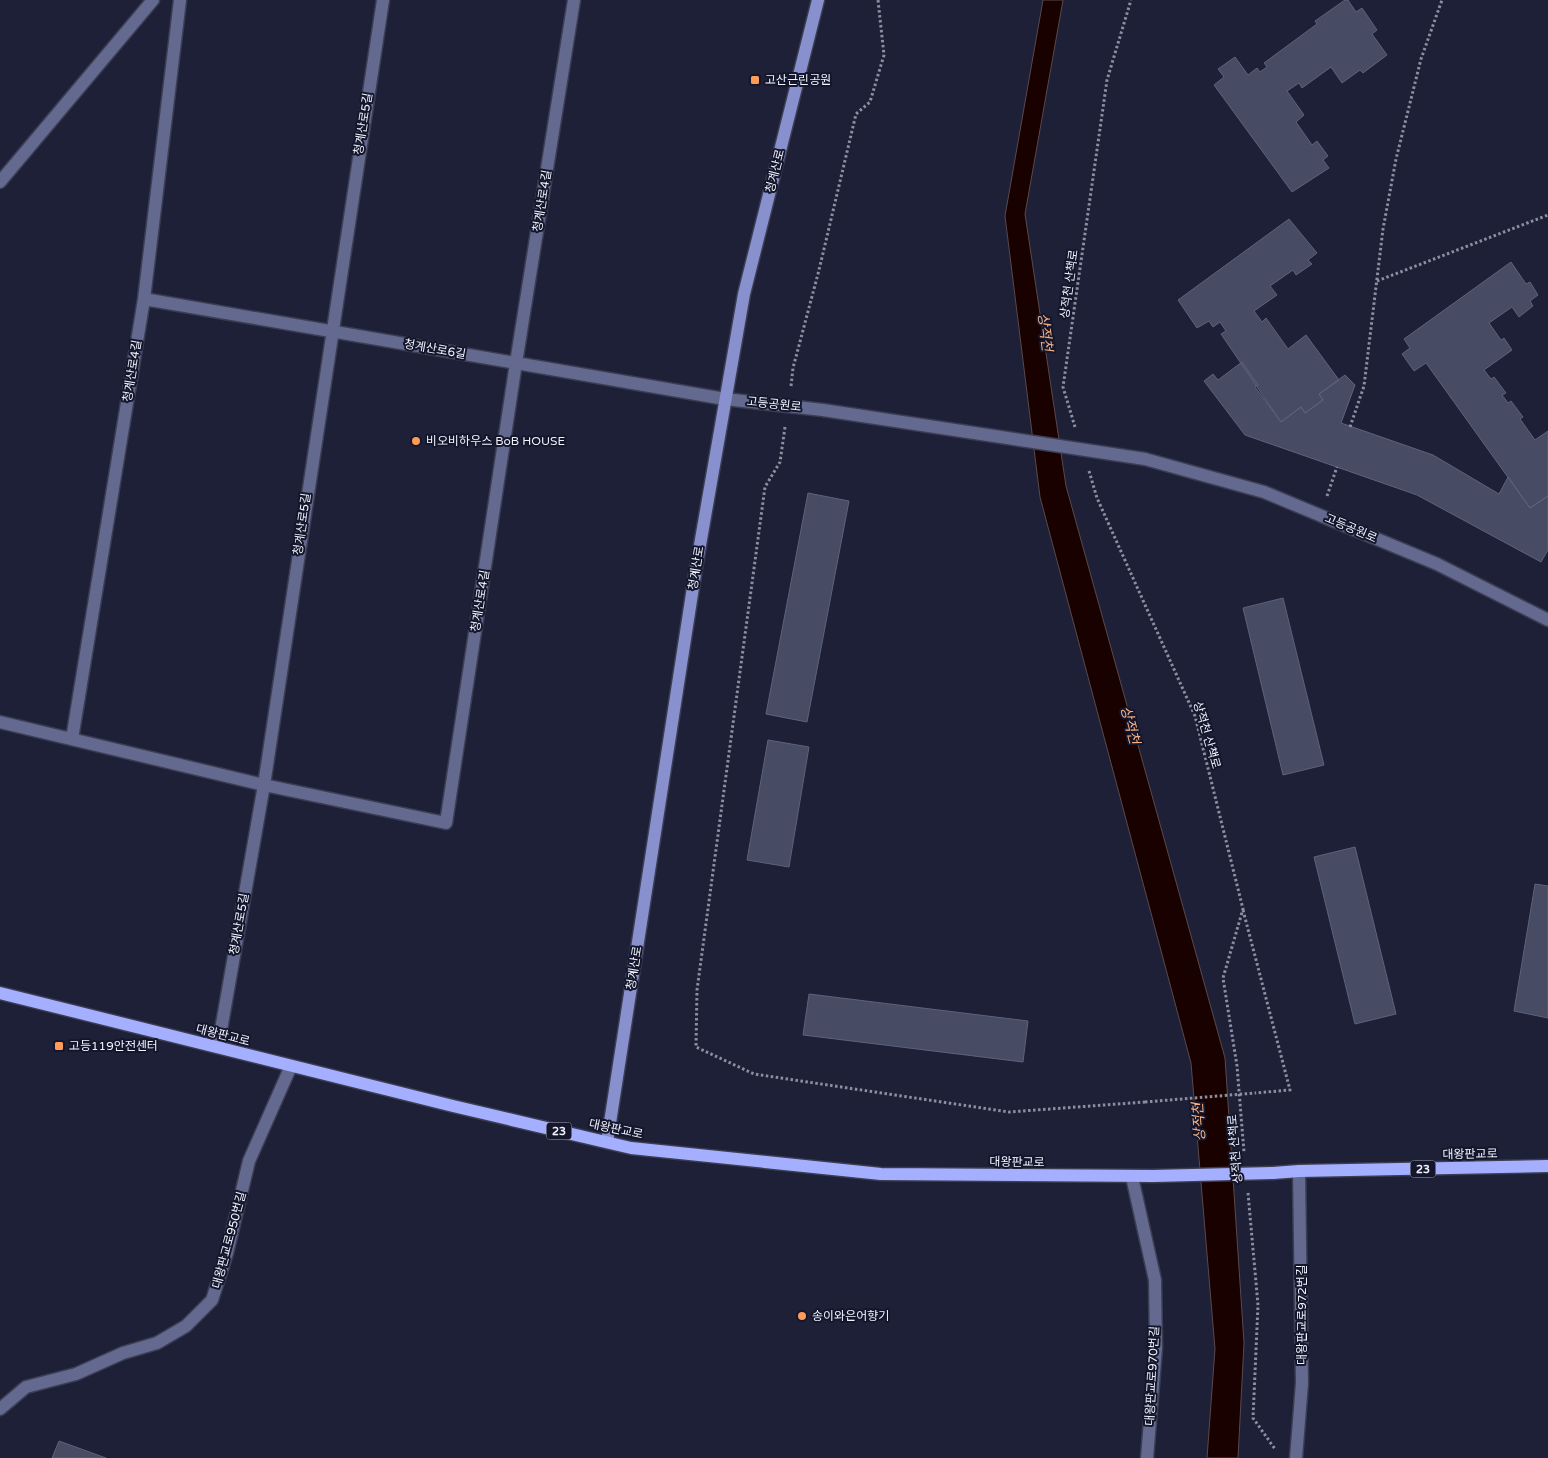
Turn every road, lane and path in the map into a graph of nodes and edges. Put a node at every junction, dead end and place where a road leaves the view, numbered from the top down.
1 (153, 0) edge
2 (180, 0) edge
3 (383, 0) edge
4 (574, 0) edge
5 (818, 0) edge
6 (878, 0) edge
7 (1131, 0) edge
8 (1442, 0) edge
9 (0, 182) edge
10 (1548, 215) edge
11 (1377, 281) junction
12 (144, 299) junction
13 (331, 332) junction
14 (516, 363) junction
15 (725, 399) junction
16 (788, 406) junction
17 (1350, 427) dead end
18 (1078, 433) dead end
19 (1086, 461) dead end
20 (1337, 467) dead end
21 (1320, 515) junction
22 (1548, 620) edge
23 (0, 722) edge
24 (72, 739) junction
25 (264, 785) junction
26 (1243, 909) junction
27 (0, 993) edge
28 (218, 1048) junction
29 (291, 1066) junction
30 (607, 1142) junction
31 (1245, 1156) dead end
32 (1548, 1166) edge
33 (1299, 1171) junction
34 (1132, 1177) junction
35 (1247, 1186) dead end
36 (0, 1409) edge
37 (1276, 1450) dead end
38 (1146, 1458) edge
39 (1296, 1458) edge

1 - 9 street
2 - 12 street, 청계산로4길
3 - 13 street, 청계산로5길
4 - 14 street, 청계산로4길
5 - 15 main road, 청계산로
6 - 16 path
7 - 18 path, 상적천 산책로
8 - 11 path
10 - 11 path
11 - 17 path
12 - 13 street, 청계산로6길
12 - 24 street, 청계산로4길
13 - 14 street, 청계산로6길
13 - 25 street, 청계산로5길
14 - 15 street, 청계산로6길
14 - 25 street, 청계산로4길
15 - 16 street, 고등공원로
15 - 30 main road, 청계산로
16 - 21 street, 고등공원로, bridge
16 - 26 path, bridge
19 - 26 path, 상적천 산책로
20 - 21 path
21 - 22 street, 고등공원로
23 - 24 street, 청계산로4길
24 - 25 street, 청계산로4길
25 - 28 street, 청계산로5길
26 - 31 path, 상적천 산책로
27 - 28 main road, 대왕판교로 / 23
28 - 29 main road, 대왕판교로 / 23
29 - 30 main road, 대왕판교로 / 23
29 - 36 street, 대왕판교로950번길
30 - 34 main road, 대왕판교로 / 23
32 - 33 main road, 대왕판교로 / 23
33 - 34 main road, 대왕판교로 / 23, bridge
33 - 39 street, 대왕판교로972번길
34 - 38 street, 대왕판교로970번길
35 - 37 path, 상적천 산책로

